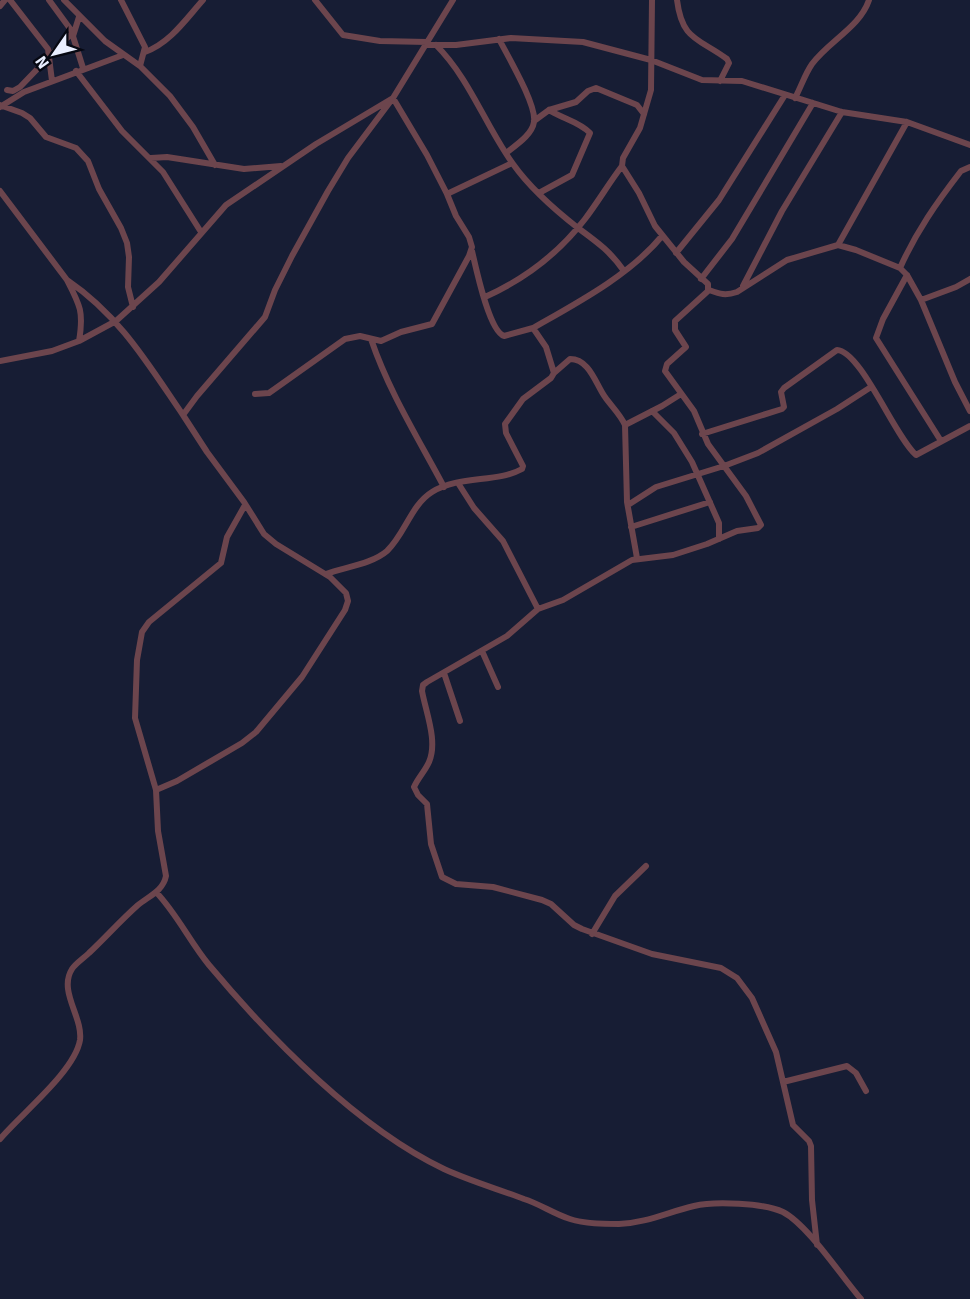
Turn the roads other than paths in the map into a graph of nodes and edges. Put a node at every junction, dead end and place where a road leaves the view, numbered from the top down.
1 (5, 0) edge
2 (10, 0) edge
3 (49, 0) edge
4 (64, 0) edge
5 (121, 0) edge
6 (203, 0) edge
7 (315, 0) edge
8 (453, 0) edge
9 (652, 0) edge
10 (677, 0) edge
11 (869, 0) edge
12 (0, 6) edge
13 (79, 16) junction
14 (73, 35) junction
15 (499, 39) junction
16 (426, 44) junction
17 (436, 45) junction
18 (145, 52) junction
19 (50, 54) junction
20 (123, 55) junction
21 (651, 60) junction
22 (140, 66) junction
23 (83, 69) junction
24 (76, 71) junction
25 (52, 81) junction
26 (720, 81) junction
27 (7, 90) dead end
28 (784, 95) junction
29 (393, 98) junction
30 (795, 98) junction
31 (813, 103) junction
32 (0, 106) edge
33 (549, 110) junction
34 (842, 112) junction
35 (644, 114) junction
36 (534, 121) junction
37 (907, 122) junction
38 (970, 145) edge
39 (507, 153) junction
40 (151, 158) junction
41 (512, 163) junction
42 (215, 165) junction
43 (285, 165) junction
44 (622, 166) junction
45 (970, 167) edge
46 (0, 191) edge
47 (539, 193) junction
48 (447, 194) junction
49 (578, 228) junction
50 (201, 232) junction
51 (662, 236) junction
52 (838, 245) junction
53 (471, 251) junction
54 (676, 253) junction
55 (900, 268) junction
56 (624, 271) junction
57 (907, 275) junction
58 (701, 279) junction
59 (970, 279) edge
60 (67, 280) junction
61 (741, 289) junction
62 (709, 290) junction
63 (485, 297) junction
64 (921, 300) junction
65 (133, 307) junction
66 (116, 321) junction
67 (533, 328) junction
68 (371, 339) junction
69 (79, 340) junction
70 (2, 359) edge
71 (554, 373) junction
72 (871, 387) junction
73 (255, 394) dead end
74 (681, 394) junction
75 (652, 411) junction
76 (970, 411) edge
77 (183, 415) junction
78 (626, 425) junction
79 (970, 426) edge
80 (702, 434) junction
81 (941, 441) junction
82 (724, 466) junction
83 (697, 474) junction
84 (458, 483) junction
85 (444, 487) junction
86 (710, 502) junction
87 (245, 505) junction
88 (628, 505) junction
89 (631, 527) junction
90 (718, 539) junction
91 (637, 558) junction
92 (326, 574) junction
93 (537, 609) junction
94 (482, 651) junction
95 (444, 673) junction
96 (498, 687) dead end
97 (460, 721) dead end
98 (156, 790) junction
99 (646, 866) dead end
100 (156, 892) junction
101 (592, 934) junction
102 (783, 1082) junction
103 (866, 1091) dead end
104 (0, 1139) edge
105 (816, 1245) junction
106 (861, 1299) edge

1 - 12 street
2 - 19 street
3 - 14 street
4 - 13 street
5 - 18 street
6 - 18 street
7 - 16 street
8 - 16 street
9 - 21 street
10 - 26 street
11 - 30 street
13 - 14 street
13 - 20 street
14 - 19 street
14 - 23 street
15 - 17 street
15 - 21 street
15 - 36 street
16 - 17 street
16 - 29 street
17 - 39 street
18 - 22 street
19 - 25 street
19 - 27 street
20 - 22 street
20 - 23 street
21 - 26 street
21 - 35 street
22 - 42 street
23 - 24 street
24 - 25 street
24 - 40 street
25 - 32 street
26 - 28 street
28 - 30 street
28 - 54 street
29 - 43 street
29 - 48 street
29 - 77 street
30 - 31 street
31 - 34 street
31 - 58 street
32 - 65 street
33 - 35 street
33 - 36 street
33 - 47 street
34 - 37 street
34 - 61 street
35 - 44 street
36 - 39 street
37 - 38 street
37 - 52 street
39 - 41 street
40 - 42 street
40 - 50 street
41 - 47 street
41 - 48 street
42 - 43 street
43 - 50 street
44 - 49 street
44 - 51 street
45 - 55 street
46 - 60 street
47 - 49 street
48 - 53 street
49 - 56 street
49 - 63 street
50 - 65 street
51 - 54 street
51 - 56 street
52 - 55 street
52 - 61 street
53 - 63 street
53 - 68 street
54 - 58 street
55 - 57 street
56 - 67 street
57 - 64 street
57 - 81 street
58 - 62 street
59 - 64 street
60 - 66 street
60 - 69 street
61 - 62 street
62 - 74 street
63 - 67 street
64 - 76 street
65 - 66 street
66 - 69 street
66 - 77 street
67 - 71 street
68 - 73 street
68 - 85 street
69 - 70 street
71 - 78 street
71 - 84 street
72 - 80 street
72 - 81 street
72 - 82 street
74 - 75 street
74 - 80 street
75 - 78 street
75 - 83 street
77 - 87 street
78 - 88 street
79 - 81 street
80 - 82 street
82 - 83 street
82 - 90 street
83 - 86 street
83 - 88 street
84 - 85 street
84 - 93 street
85 - 92 street
86 - 89 street
86 - 90 street
87 - 92 street
87 - 98 street
88 - 89 street
89 - 91 street
90 - 91 street
91 - 93 street
92 - 98 street
93 - 94 street
94 - 95 street
94 - 96 street
95 - 97 street
95 - 101 street
98 - 100 street
99 - 101 street
100 - 104 street
100 - 105 street
101 - 102 street
102 - 103 street
102 - 105 street
105 - 106 street

